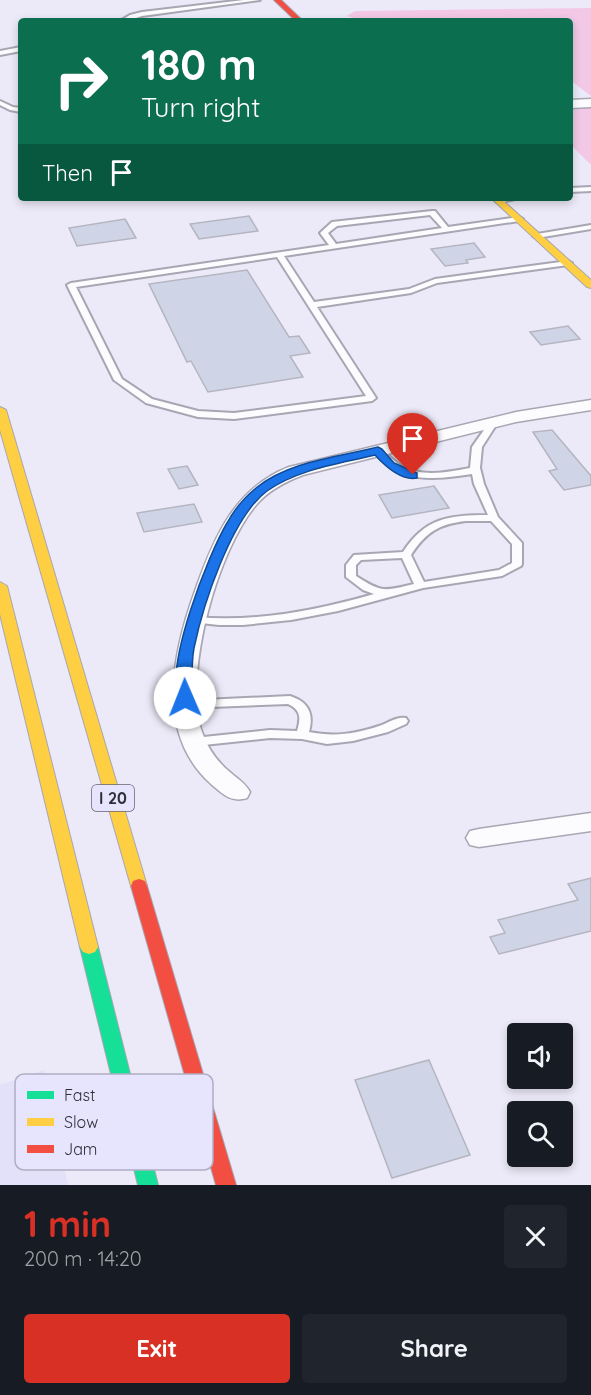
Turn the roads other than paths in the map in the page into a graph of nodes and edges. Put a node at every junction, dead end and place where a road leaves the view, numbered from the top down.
1 (257, 0) edge
2 (277, 0) edge
3 (128, 18) edge
4 (297, 18) edge
5 (18, 50) edge
6 (0, 53) edge
7 (0, 102) edge
8 (591, 103) edge
9 (573, 104) edge
10 (18, 110) edge
11 (591, 189) edge
12 (573, 190) edge
13 (499, 201) edge
14 (519, 219) junction
15 (591, 227) edge
16 (447, 230) junction
17 (537, 236) junction
18 (334, 246) junction
19 (279, 255) junction
20 (568, 263) junction
21 (591, 285) edge
22 (312, 305) junction
23 (591, 405) edge
24 (0, 410) edge
25 (494, 422) junction
26 (378, 451) junction
27 (476, 470) junction
28 (494, 518) junction
29 (406, 555) junction
30 (420, 585) junction
31 (0, 586) edge
32 (385, 594) junction
33 (195, 620) junction
34 (186, 704) junction
35 (402, 721) dead end
36 (302, 735) junction
37 (194, 742) junction
38 (238, 792) dead end
39 (591, 822) edge
40 (479, 838) dead end
41 (121, 1074) edge
42 (194, 1074) edge
43 (213, 1140) edge
44 (144, 1170) edge
45 (148, 1185) edge
46 (226, 1185) edge

1 - 3 lane
2 - 4 main road
5 - 6 lane
7 - 10 lane
8 - 9 street
11 - 12 lane
13 - 14 main road
14 - 16 lane
14 - 17 main road
15 - 17 lane
16 - 18 lane
16 - 18 lane
17 - 20 main road
18 - 19 lane
19 - 22 lane
19 - 22 lane
20 - 21 main road
20 - 22 lane
23 - 25 street
24 - 42 main road, I 20
25 - 26 street
25 - 27 lane
26 - 27 lane
26 - 33 street
27 - 28 lane
28 - 29 lane
28 - 30 lane
29 - 30 lane
29 - 32 lane
30 - 32 lane
31 - 41 main road
32 - 33 lane
33 - 34 street
34 - 36 lane
34 - 37 street
35 - 36 lane
36 - 37 lane
37 - 38 street
39 - 40 street
43 - 46 main road, I 20
44 - 45 main road

